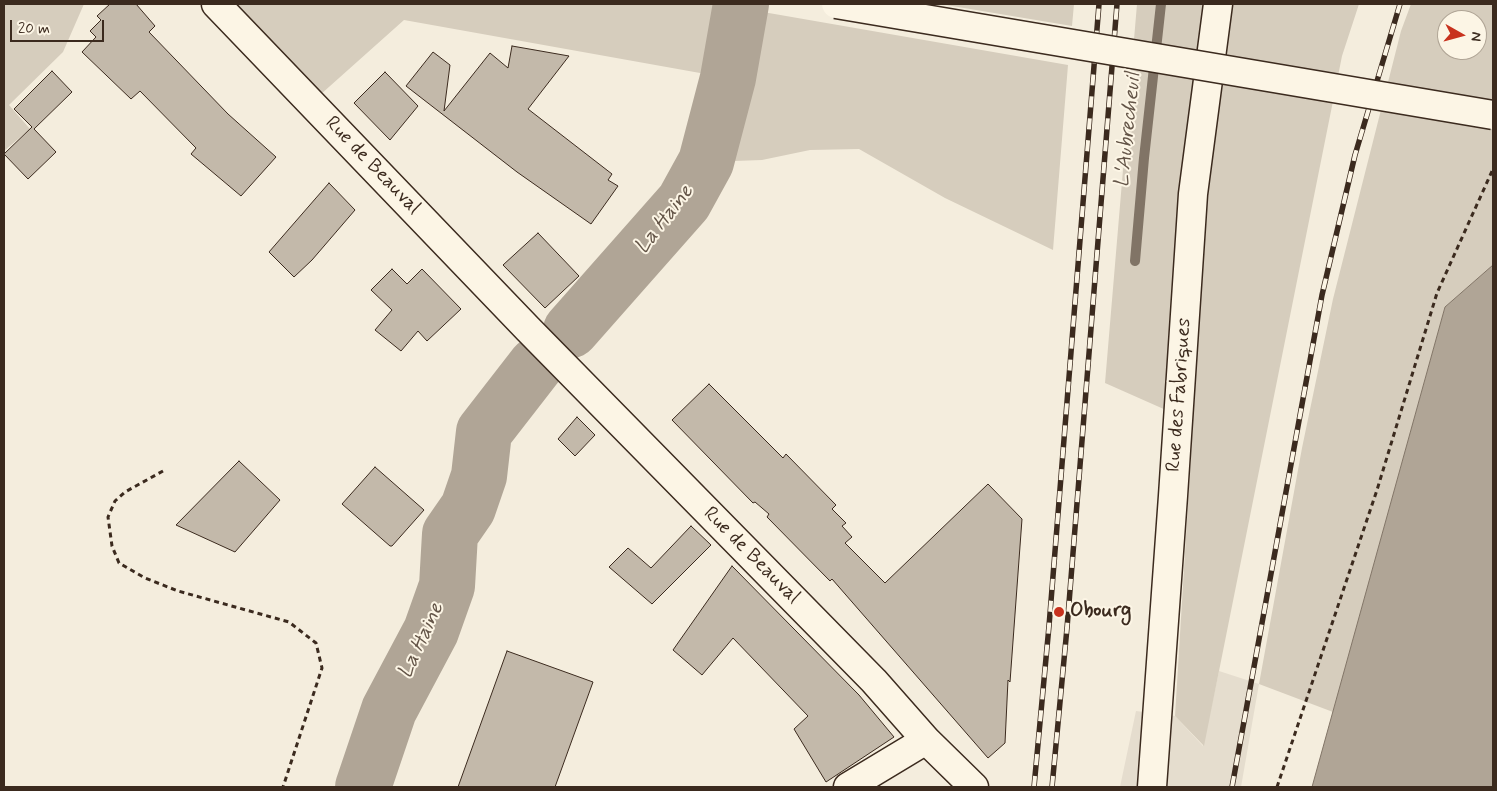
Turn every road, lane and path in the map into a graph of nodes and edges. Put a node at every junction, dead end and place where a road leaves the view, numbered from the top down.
1 (216, 4) edge
2 (836, 4) edge
3 (1218, 4) edge
4 (1493, 115) edge
5 (1493, 169) edge
6 (163, 471) dead end
7 (926, 740) junction
8 (283, 787) edge
9 (848, 787) edge
10 (974, 787) edge
11 (1152, 787) edge
12 (1277, 787) edge

1 - 7 street, Rue de Beauval
2 - 4 street, bridge
3 - 11 street, Rue des Fabriques
5 - 12 path
6 - 8 path
7 - 9 street
7 - 10 street, Rue de Beauval

